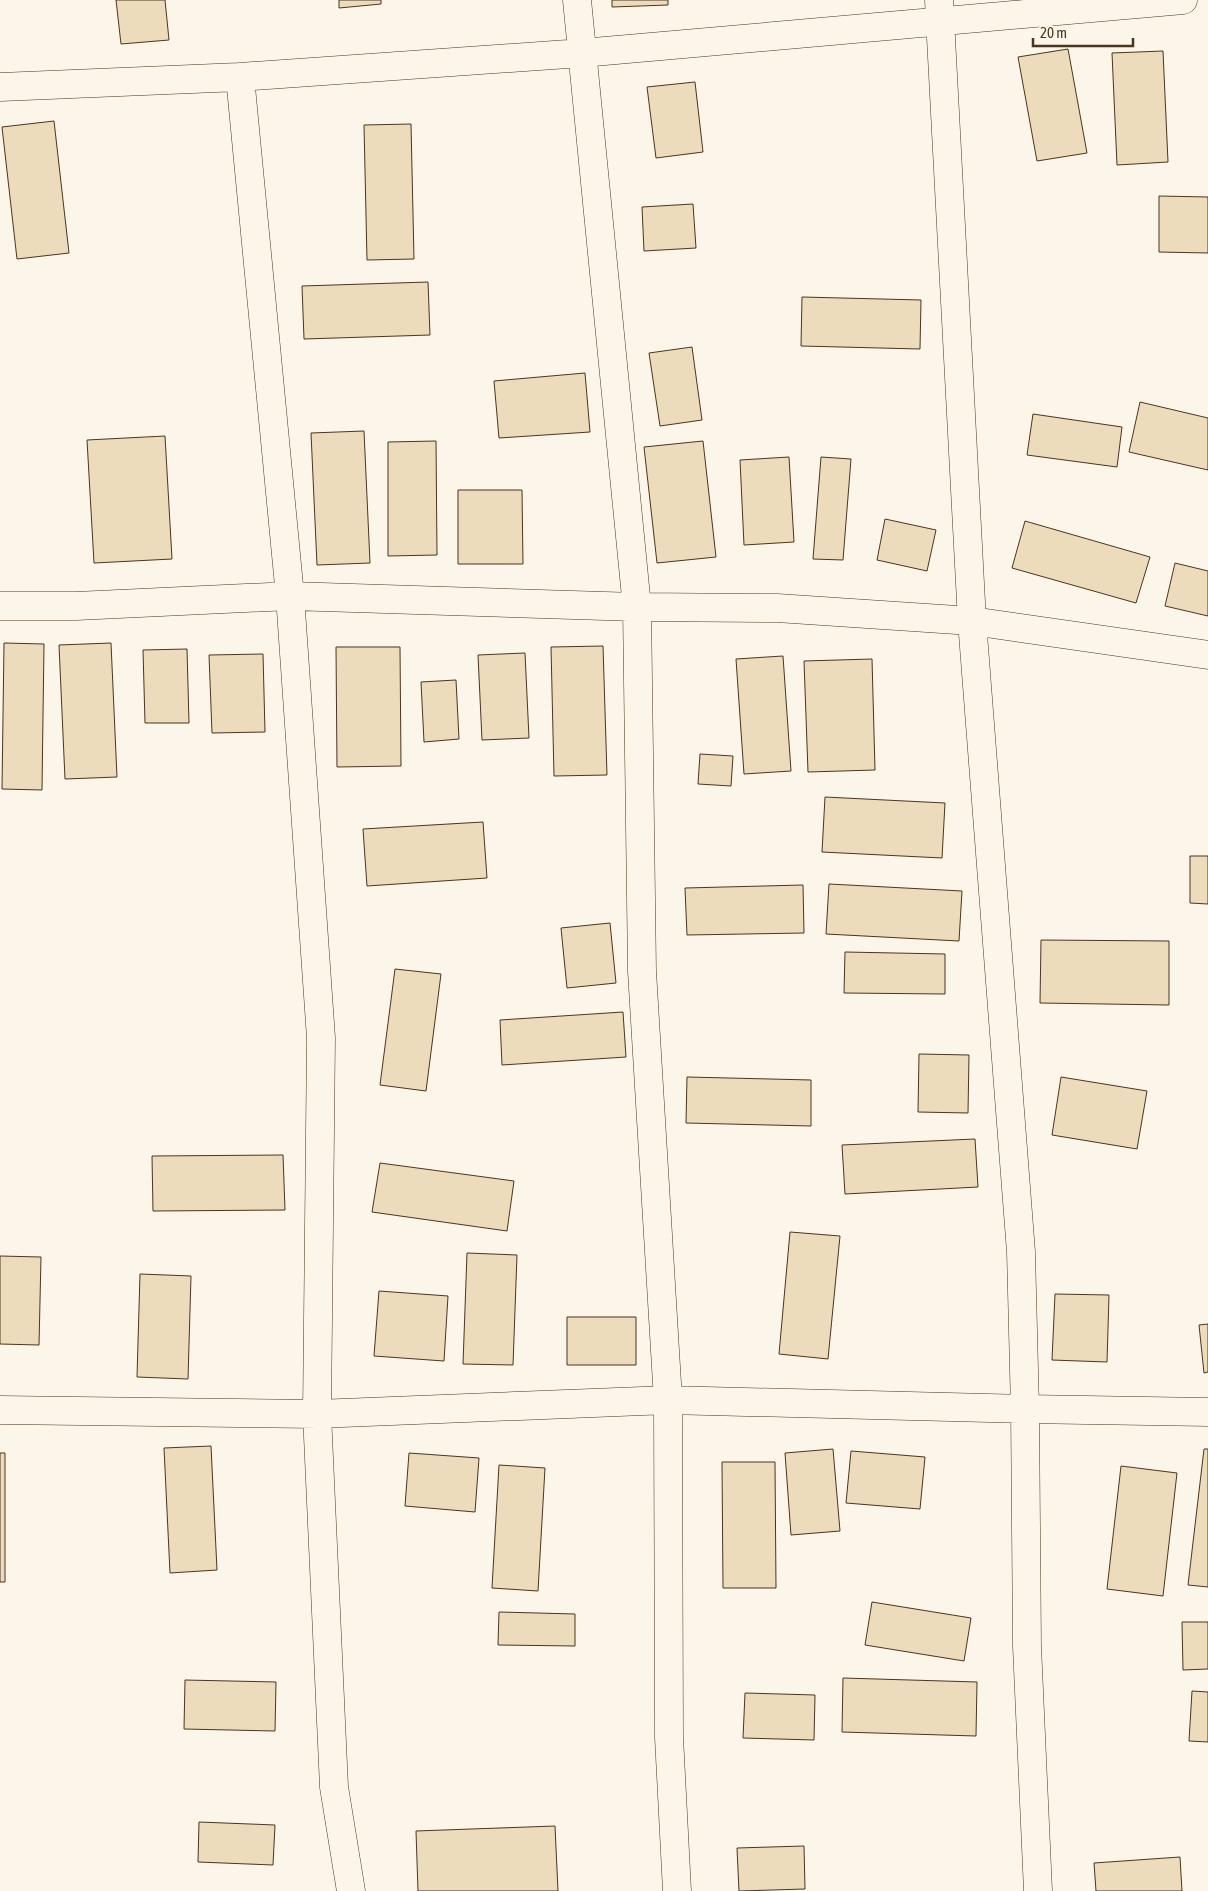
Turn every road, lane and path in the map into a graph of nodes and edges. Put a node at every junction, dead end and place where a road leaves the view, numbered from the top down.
1 (577, 0) edge
2 (1183, 0) edge
3 (939, 10) edge
4 (582, 54) junction
5 (240, 77) junction
6 (0, 87) edge
7 (290, 596) junction
8 (0, 606) edge
9 (637, 607) junction
10 (972, 621) junction
11 (1208, 655) edge
12 (668, 1400) junction
13 (1025, 1409) junction
14 (0, 1410) edge
15 (1208, 1412) edge
16 (317, 1414) junction
17 (351, 1891) edge
18 (677, 1891) edge
19 (1038, 1891) edge

1 - 4 street
2 - 3 street
3 - 4 street
3 - 10 street
4 - 5 street
4 - 9 street
5 - 6 street
5 - 7 street
7 - 8 street
7 - 9 street
7 - 16 street
9 - 10 street
9 - 12 street
10 - 11 street
10 - 13 street
12 - 13 street
12 - 16 street
12 - 18 street
13 - 15 street
13 - 19 street
14 - 16 street
16 - 17 street

